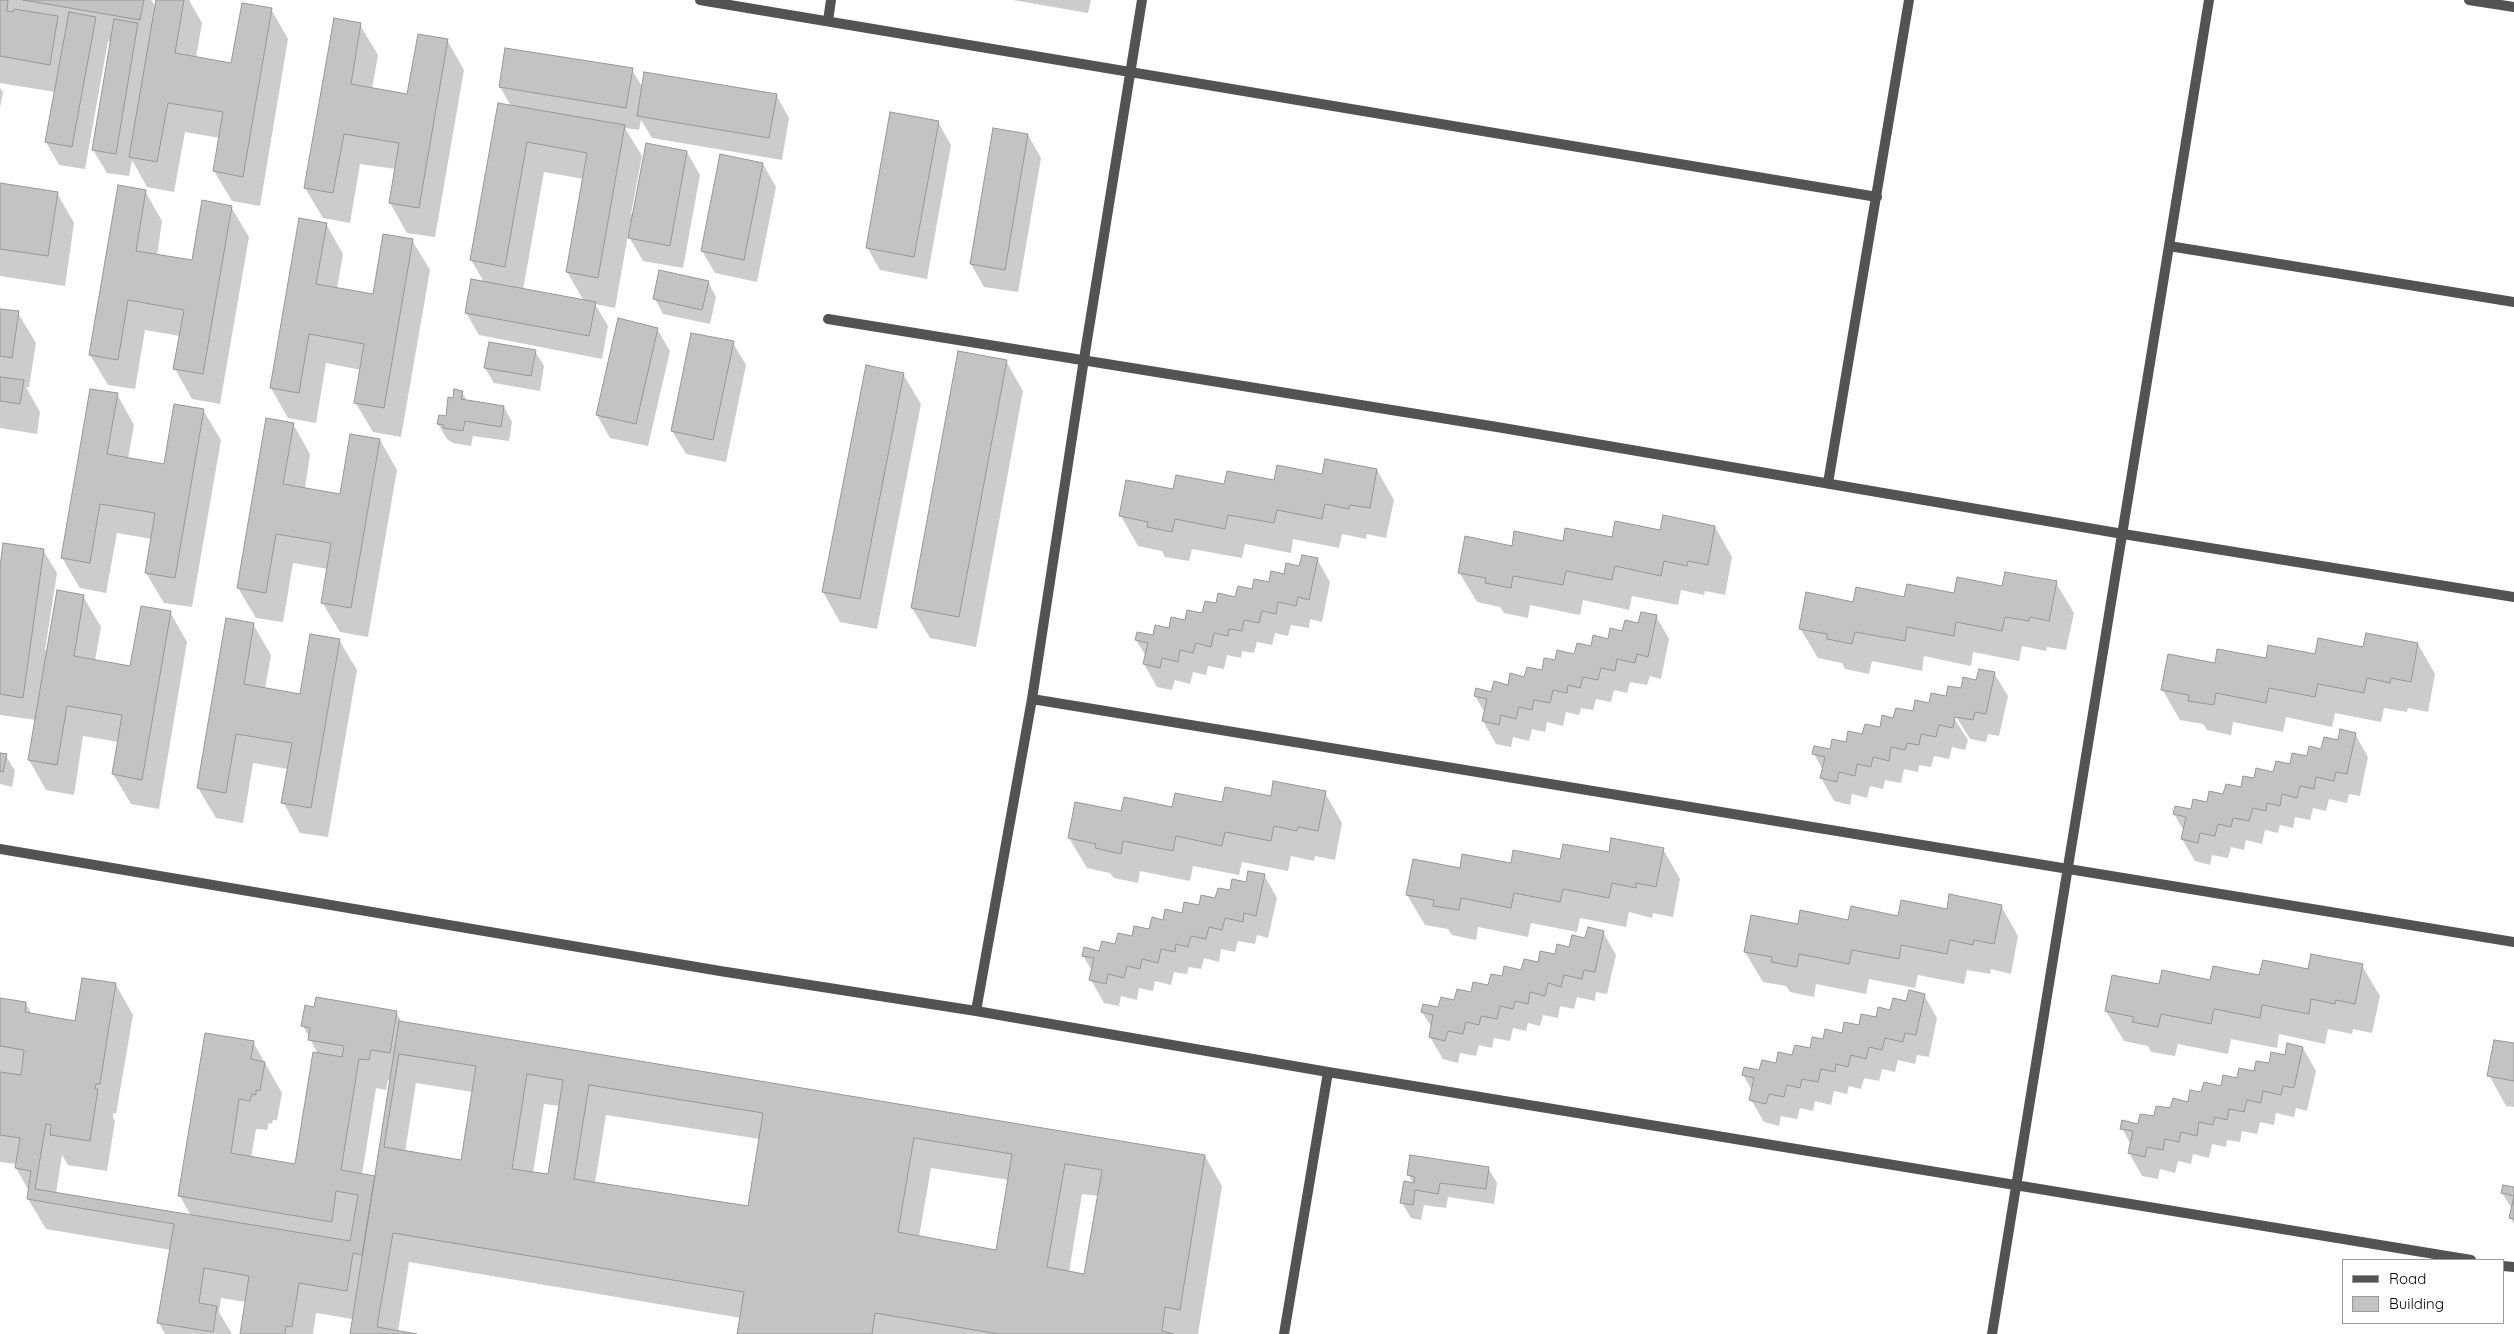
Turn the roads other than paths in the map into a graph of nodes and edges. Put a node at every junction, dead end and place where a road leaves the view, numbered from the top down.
1 (700, 0) edge
2 (831, 0) edge
3 (1142, 0) edge
4 (1909, 0) edge
5 (2209, 0) edge
6 (2469, 0) edge
7 (2514, 7) edge
8 (828, 21) junction
9 (1130, 72) junction
10 (1877, 196) junction
11 (2170, 246) junction
12 (2514, 302) edge
13 (828, 319) dead end
14 (1084, 359) junction
15 (1828, 483) junction
16 (2123, 534) junction
17 (2514, 597) edge
18 (1032, 699) junction
19 (0, 850) edge
20 (2068, 870) junction
21 (2514, 942) edge
22 (976, 1011) junction
23 (1328, 1072) junction
24 (2016, 1185) junction
25 (2465, 1259) edge
26 (1284, 1334) edge
27 (1992, 1334) edge

1 - 8 street
2 - 8 street
3 - 9 street
4 - 10 street
5 - 11 street
6 - 7 street
8 - 9 street
9 - 10 street
9 - 14 street
10 - 15 street
11 - 12 street
11 - 16 street
13 - 14 street
14 - 15 street
14 - 18 street
15 - 16 street
16 - 17 street
16 - 20 street
18 - 20 street
18 - 22 street
19 - 22 street
20 - 21 street
20 - 24 street
22 - 23 street
23 - 24 street
23 - 26 street
24 - 25 street
24 - 27 street

